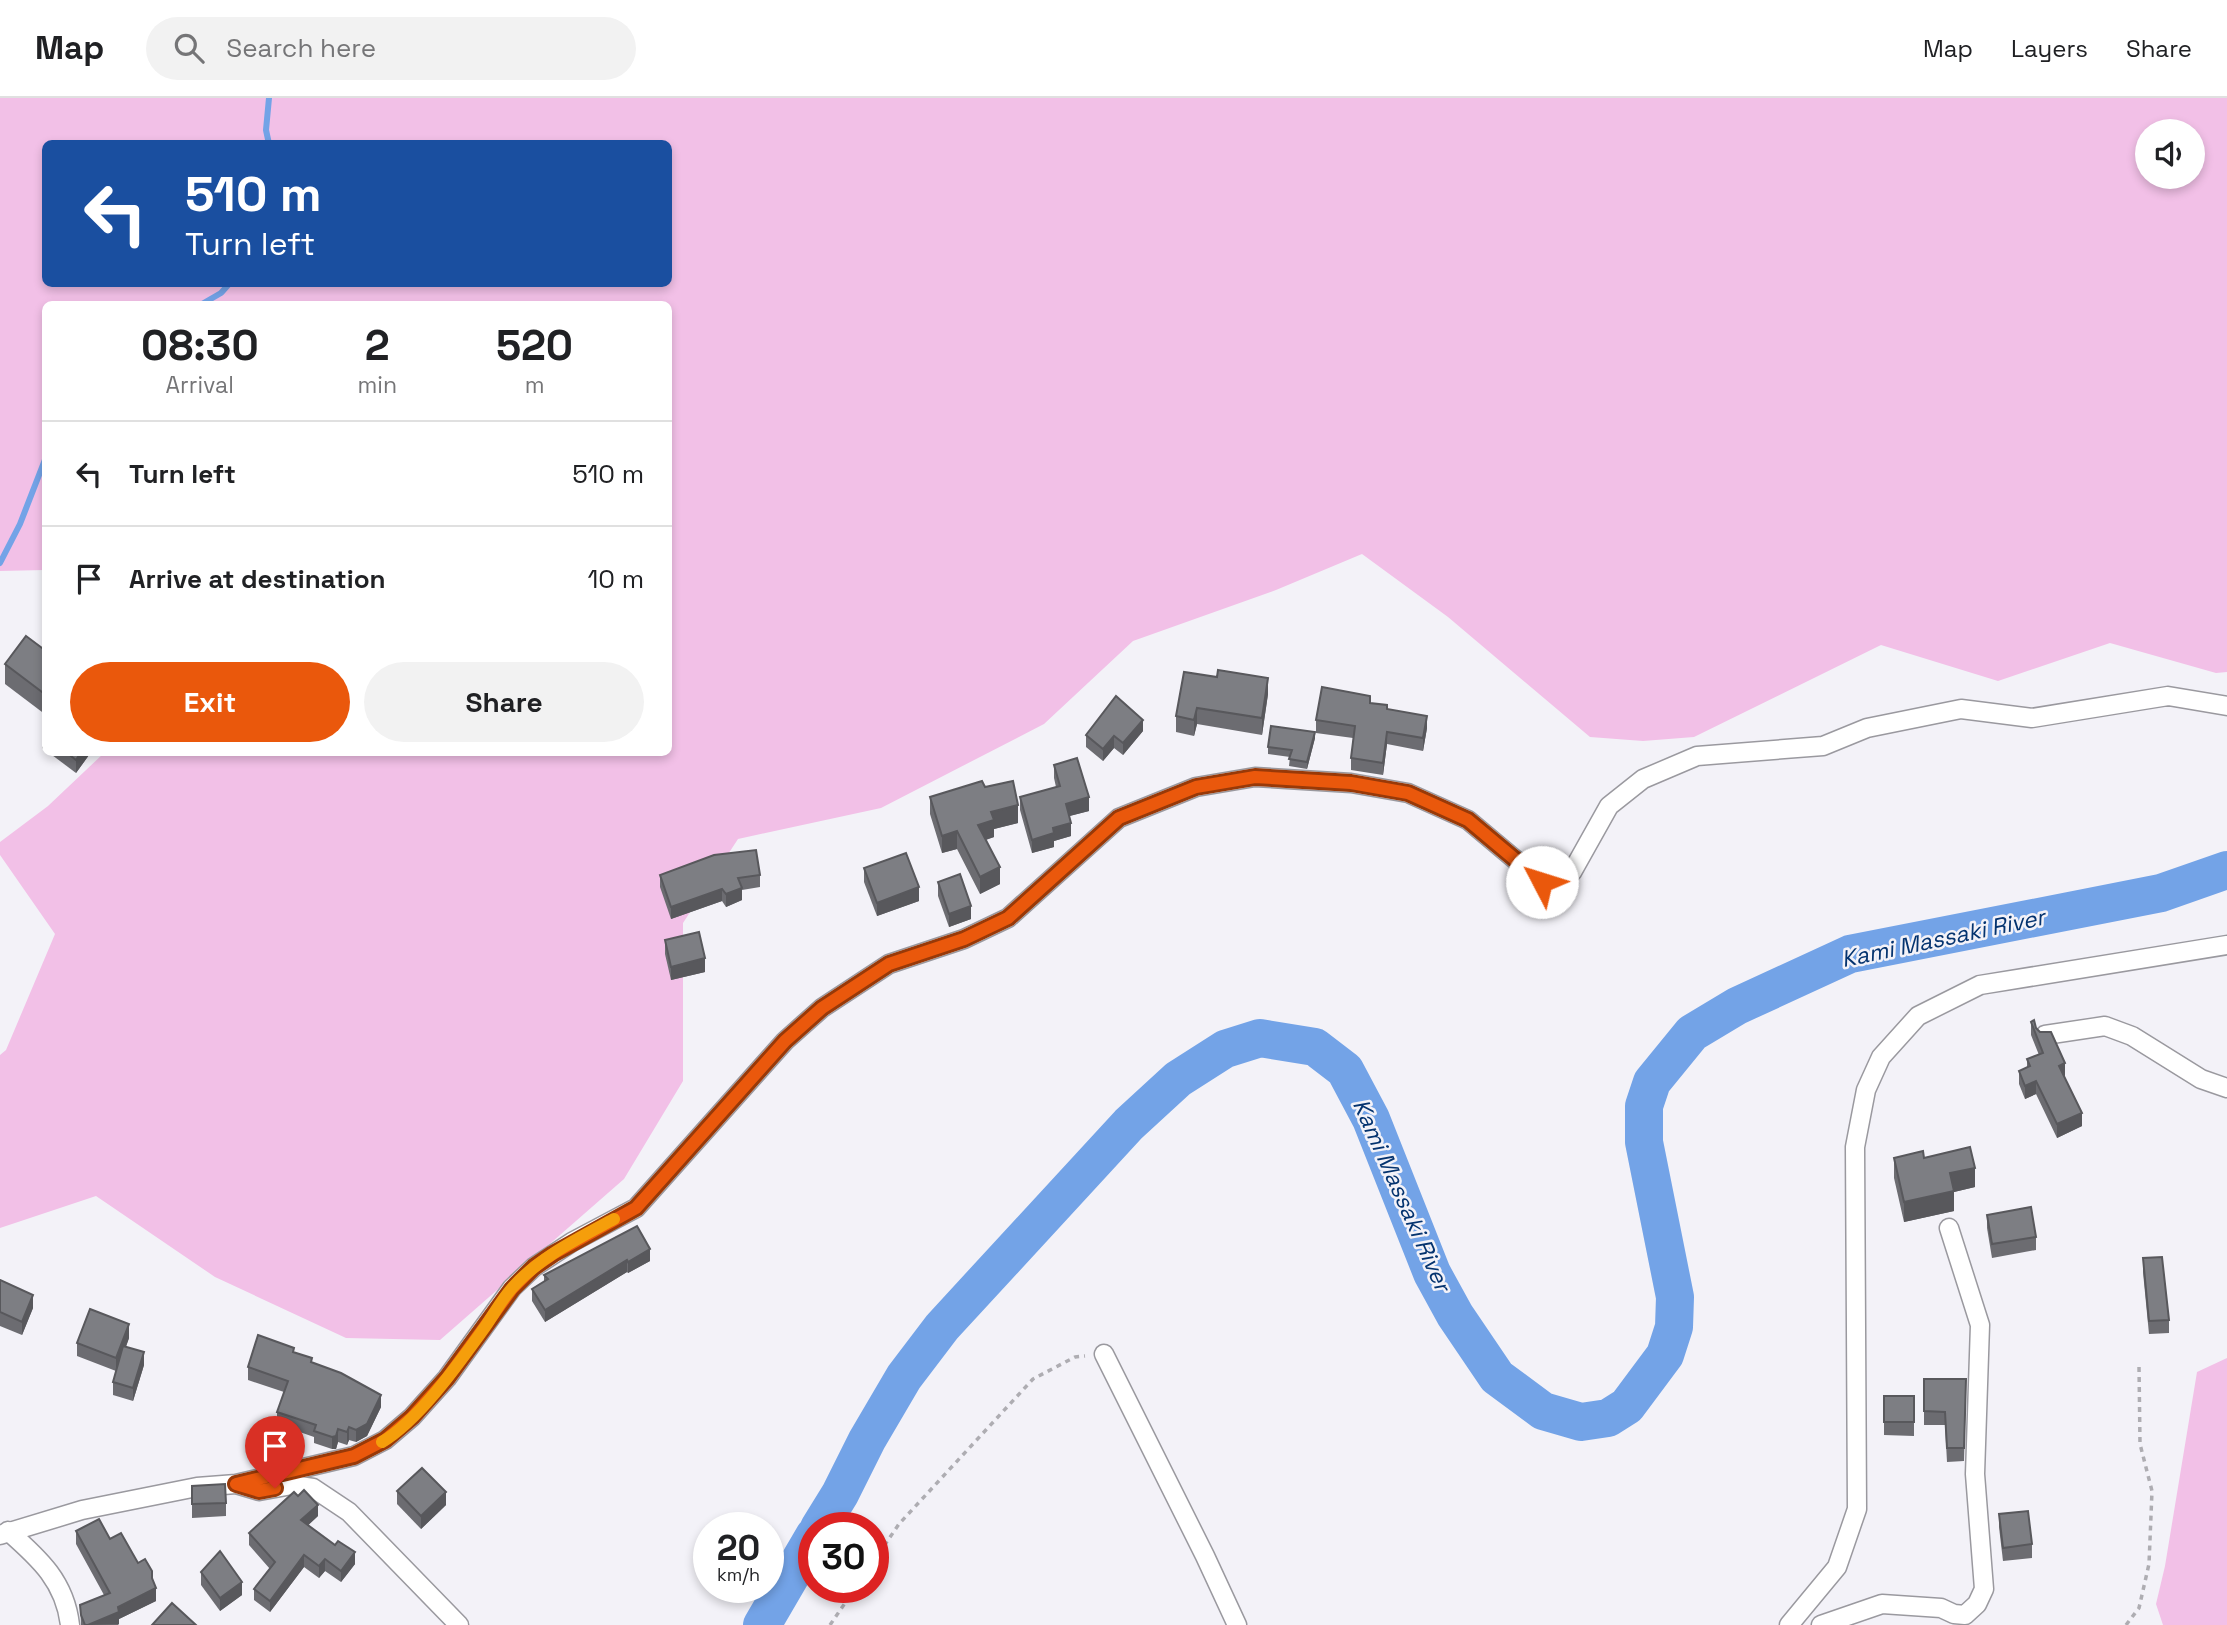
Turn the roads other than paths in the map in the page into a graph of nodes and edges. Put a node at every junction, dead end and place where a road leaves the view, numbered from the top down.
1 (2227, 706) edge
2 (2227, 945) edge
3 (2045, 1035) edge
4 (2227, 1088) edge
5 (1949, 1228) dead end
6 (1104, 1354) road end
7 (236, 1484) junction
8 (4, 1533) edge
9 (70, 1625) edge
10 (459, 1625) edge
11 (1237, 1625) edge
12 (1789, 1625) edge
13 (1821, 1625) edge

1 - 7 street
2 - 12 street
3 - 4 street
5 - 13 street
6 - 11 street
7 - 8 street
7 - 10 street
8 - 9 street

